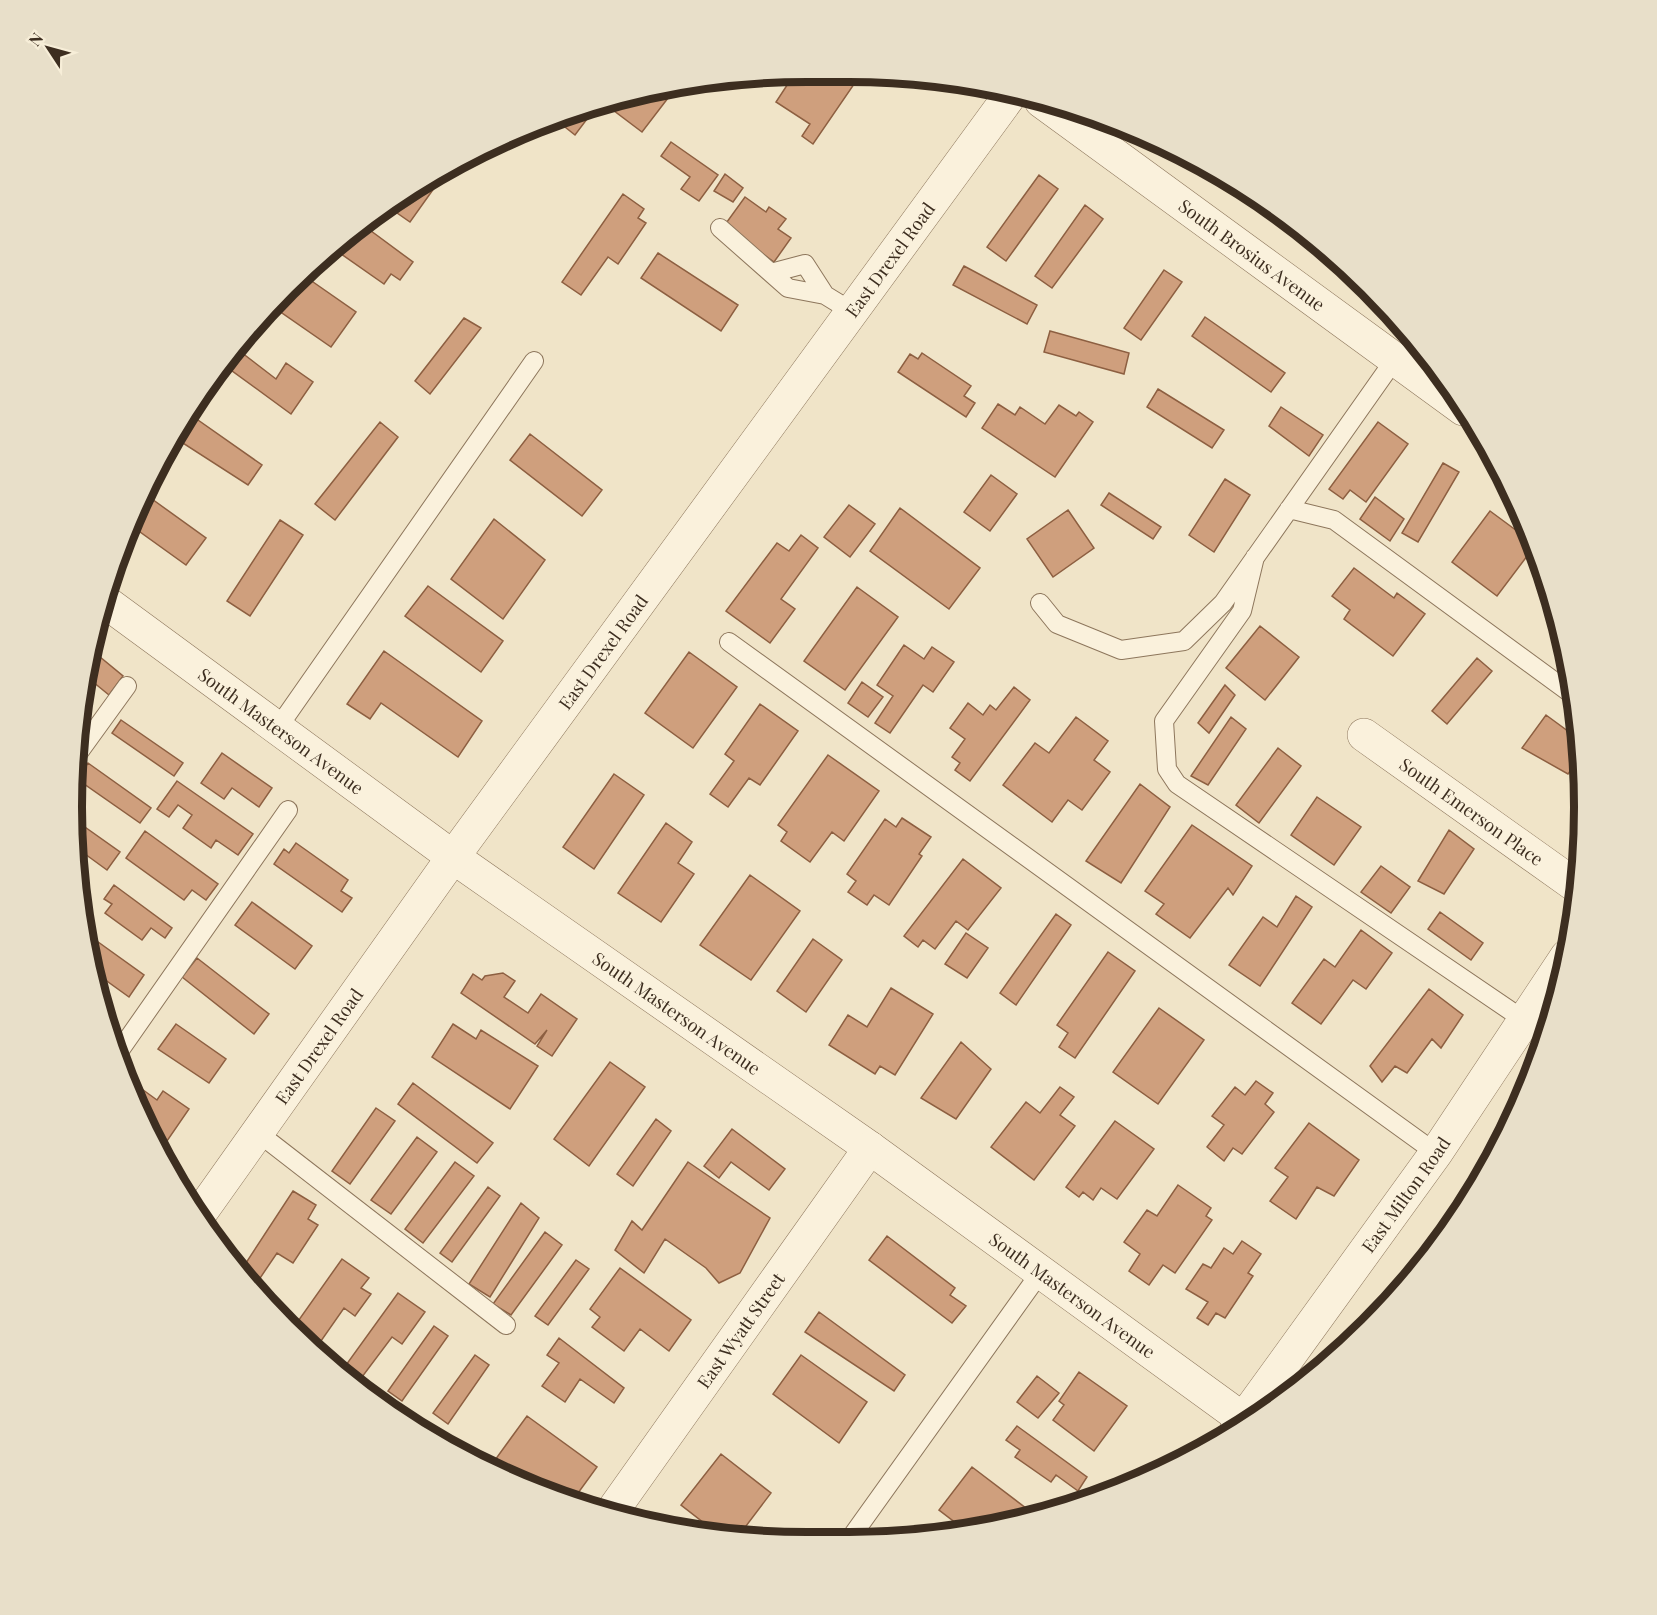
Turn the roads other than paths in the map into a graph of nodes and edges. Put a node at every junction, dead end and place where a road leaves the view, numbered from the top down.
1 (1006, 100) edge
2 (1060, 114) edge
3 (720, 228) dead end
4 (771, 273) junction
5 (838, 303) junction
6 (1395, 359) junction
7 (534, 361) dead end
8 (1446, 397) edge
9 (1289, 509) junction
10 (1255, 557) junction
11 (1040, 603) dead end
12 (111, 606) edge
13 (729, 642) dead end
14 (127, 686) dead end
15 (1564, 689) edge
16 (277, 729) junction
17 (1364, 735) dead end
18 (86, 743) edge
19 (288, 810) dead end
20 (453, 857) junction
21 (1570, 882) edge
22 (1555, 974) edge
23 (1524, 1020) junction
24 (123, 1046) edge
25 (257, 1132) junction
26 (870, 1148) junction
27 (1436, 1153) junction
28 (204, 1208) edge
29 (1040, 1273) junction
30 (506, 1325) dead end
31 (1253, 1410) edge
32 (1238, 1419) edge
33 (616, 1507) edge
34 (855, 1532) edge

1 - 5 street, East Drexel Road
2 - 6 street, South Brosius Avenue
3 - 4 lane
4 - 5 lane
4 - 5 lane
5 - 20 street, East Drexel Road
6 - 8 street, South Brosius Avenue
6 - 9 lane
7 - 16 lane
9 - 10 lane
9 - 15 lane
10 - 11 lane
10 - 23 lane
12 - 16 street, South Masterson Avenue
13 - 27 lane
14 - 18 lane
16 - 20 street, South Masterson Avenue
17 - 21 street, South Emerson Place
19 - 24 lane
20 - 25 street, East Drexel Road
20 - 26 street, South Masterson Avenue
22 - 23 street, East Milton Road
23 - 27 street, East Milton Road
25 - 28 street, East Drexel Road
25 - 30 lane
26 - 29 street, South Masterson Avenue
26 - 33 street, East Wyatt Street
27 - 31 street, East Milton Road
29 - 32 street, South Masterson Avenue
29 - 34 lane

